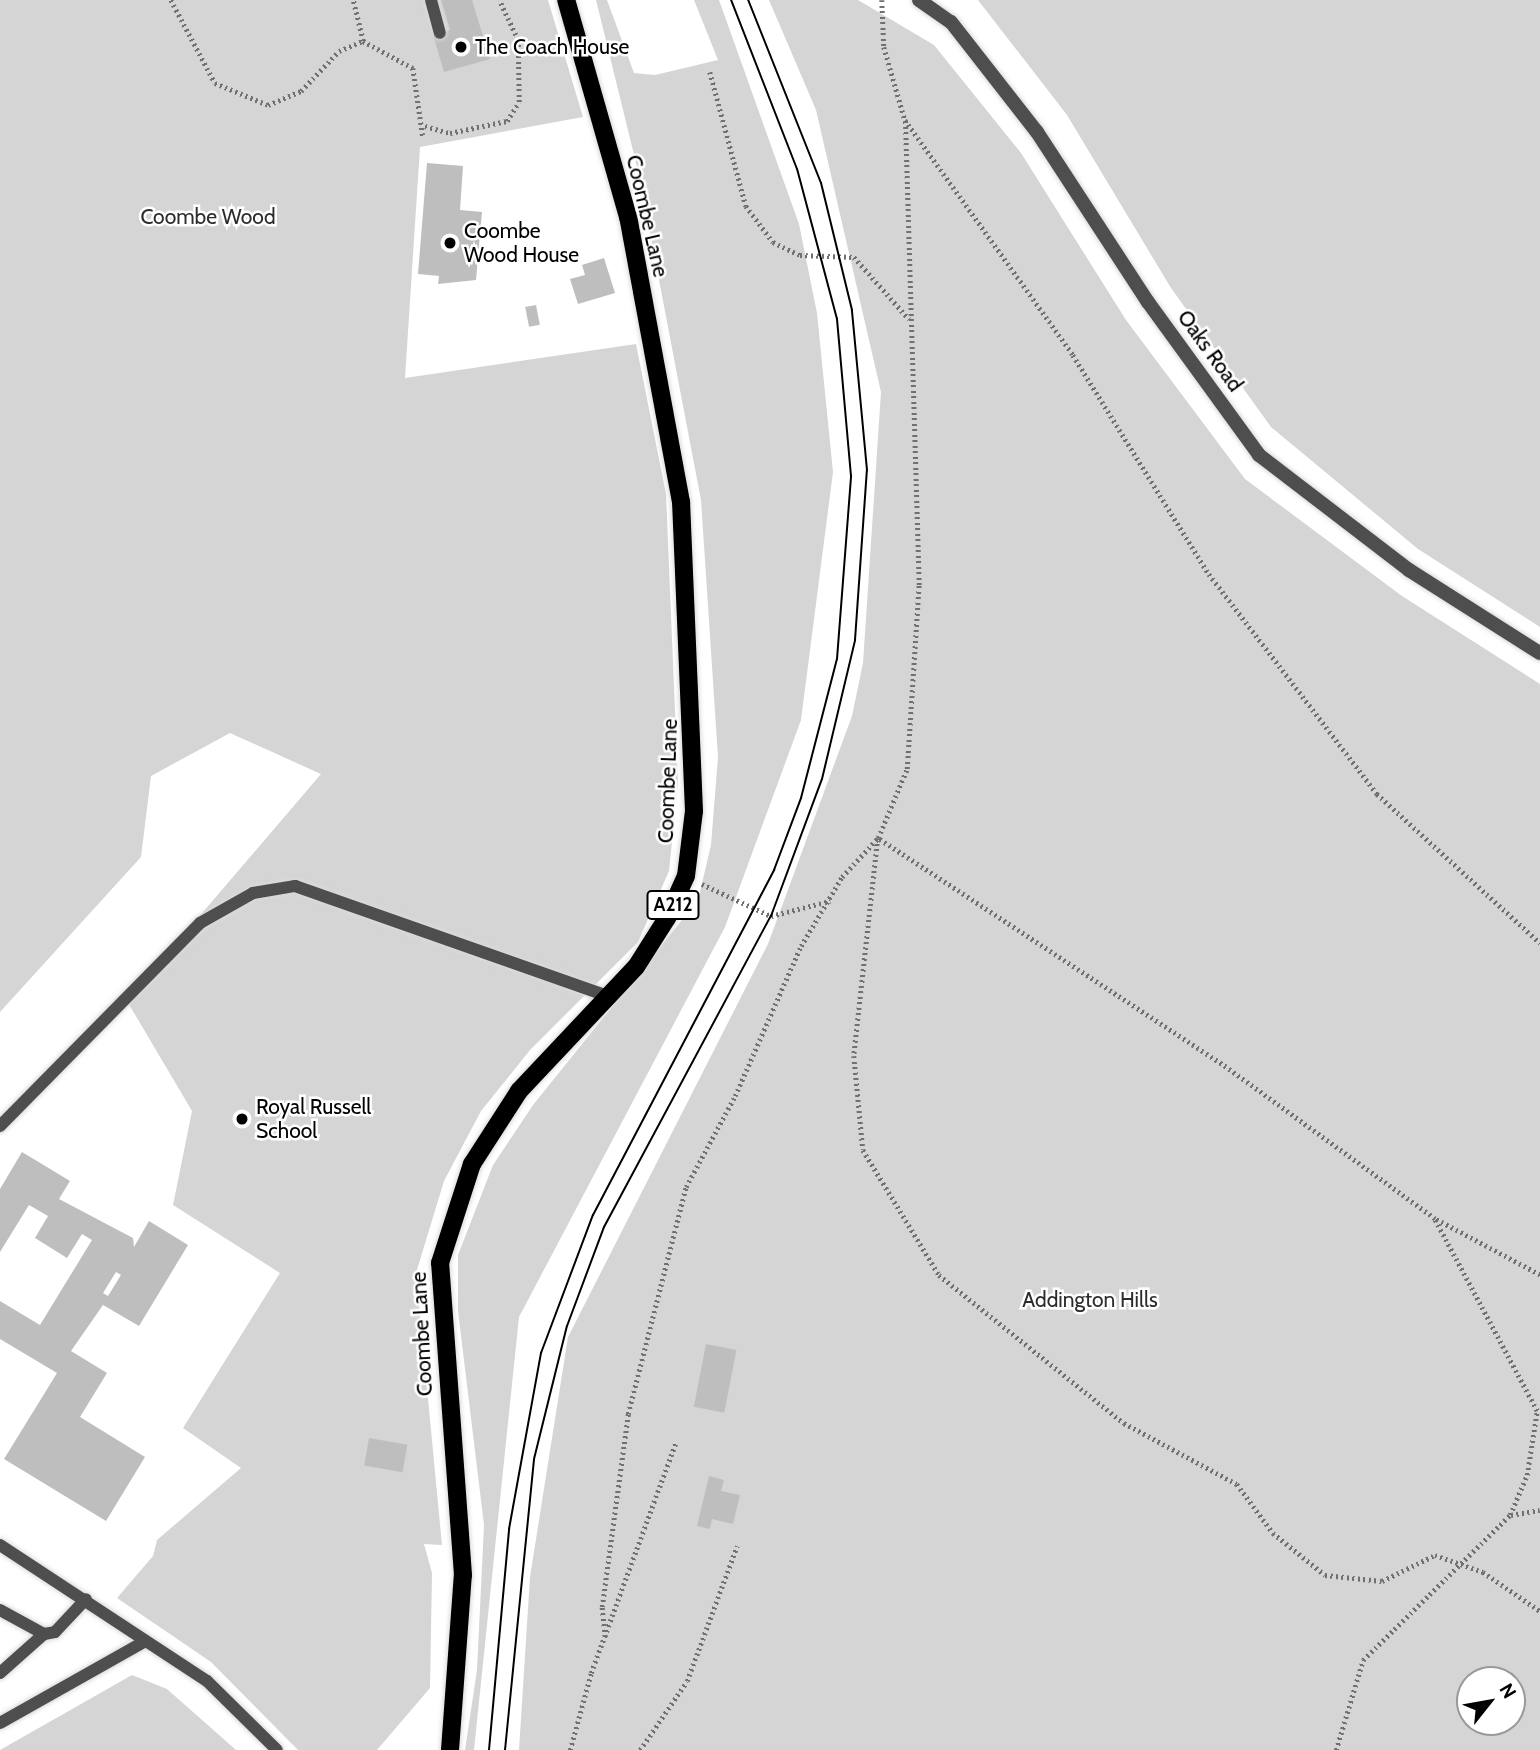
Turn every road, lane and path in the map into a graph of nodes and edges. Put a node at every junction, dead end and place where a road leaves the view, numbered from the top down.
1 (171, 0) edge
2 (353, 0) edge
3 (431, 0) edge
4 (499, 0) edge
5 (566, 0) edge
6 (882, 0) edge
7 (919, 0) edge
8 (440, 33) dead end
9 (363, 41) junction
10 (710, 72) dead end
11 (905, 120) junction
12 (425, 126) junction
13 (423, 136) dead end
14 (909, 320) junction
15 (1540, 653) edge
16 (878, 838) junction
17 (686, 876) junction
18 (830, 901) junction
19 (1540, 943) edge
20 (611, 997) junction
21 (0, 1126) edge
22 (1435, 1220) junction
23 (1540, 1275) edge
24 (676, 1442) dead end
25 (1540, 1510) edge
26 (1510, 1515) junction
27 (0, 1545) edge
28 (737, 1546) dead end
29 (1460, 1564) junction
30 (86, 1599) junction
31 (0, 1610) edge
32 (1540, 1611) edge
33 (44, 1634) junction
34 (605, 1637) junction
35 (144, 1642) junction
36 (0, 1672) edge
37 (0, 1723) edge
38 (277, 1750) edge
39 (450, 1750) edge
40 (570, 1750) edge
41 (640, 1750) edge
42 (1336, 1750) edge

1 - 9 path
2 - 9 path
3 - 8 lane
4 - 12 path
5 - 17 main road, Coombe Lane / A212
6 - 11 path
7 - 15 street, Oaks Road
9 - 12 path
10 - 14 path
11 - 14 path
11 - 19 path
12 - 13 path
14 - 16 path
16 - 18 path
16 - 22 path
16 - 29 path
17 - 18 path
17 - 20 main road, Coombe Lane / A212
18 - 34 path
20 - 21 lane
20 - 39 main road, Coombe Lane / A212
22 - 23 path
22 - 26 path
24 - 34 path
25 - 26 path
26 - 29 path
27 - 30 lane
28 - 41 path
29 - 32 path
29 - 42 path
30 - 33 lane
30 - 35 lane
31 - 33 lane
33 - 36 lane
34 - 40 path
35 - 37 lane
35 - 38 lane

